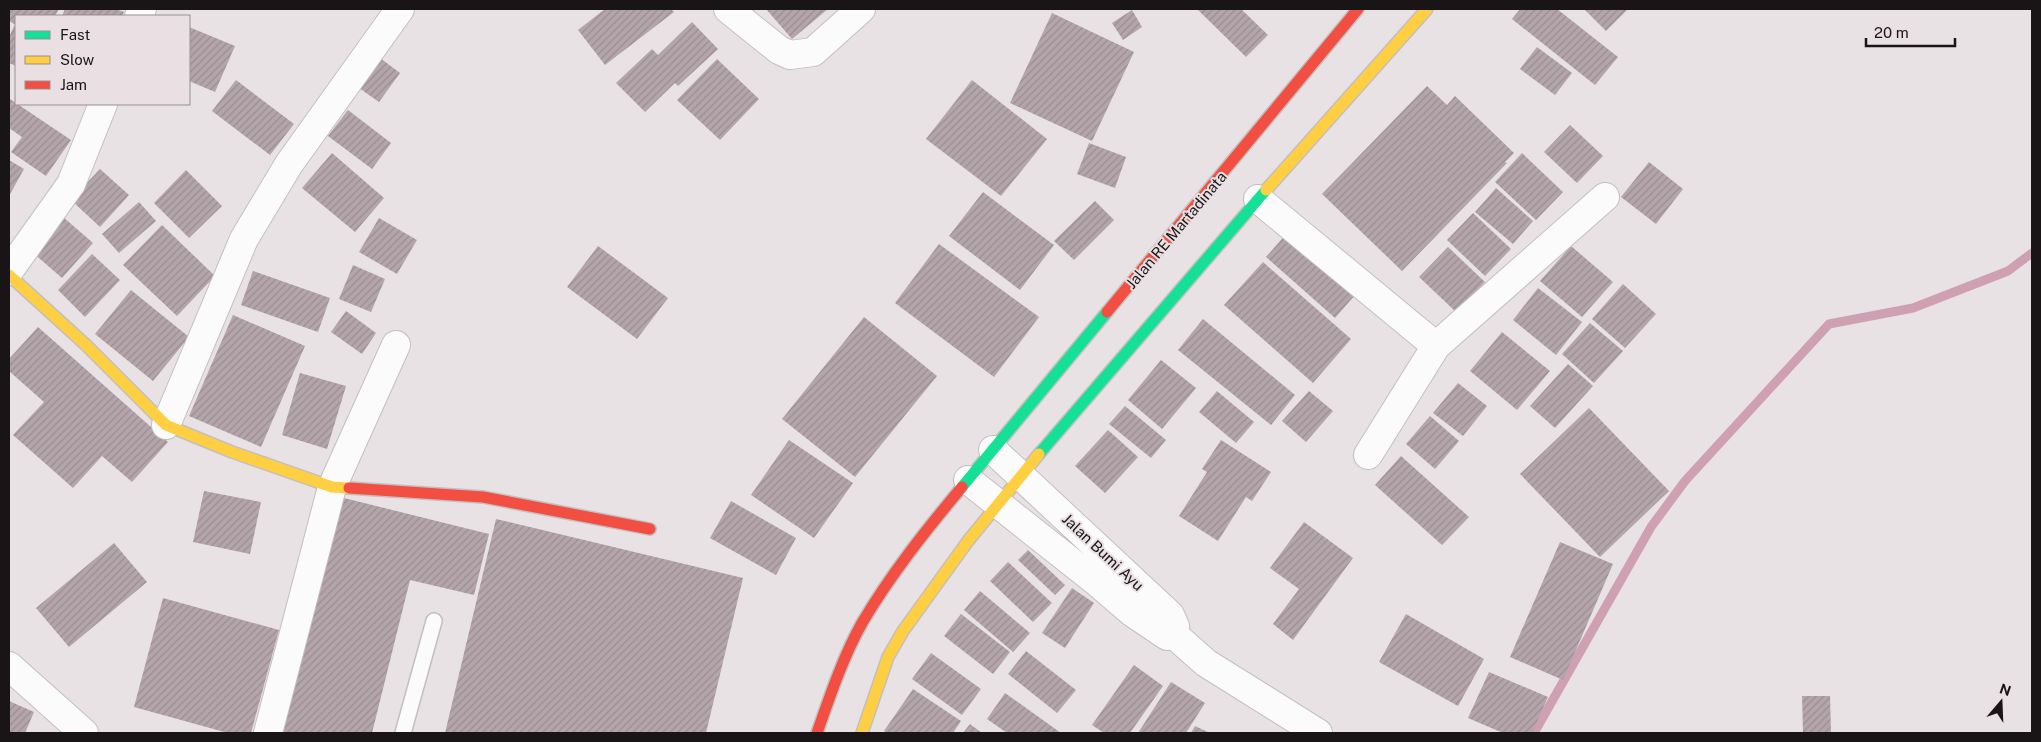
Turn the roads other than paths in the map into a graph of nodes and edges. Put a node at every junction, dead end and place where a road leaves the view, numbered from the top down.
1 (400, 9) edge
2 (728, 9) edge
3 (861, 9) edge
4 (1358, 9) edge
5 (1427, 9) edge
6 (103, 105) edge
7 (1605, 197) dead end
8 (1258, 199) junction
9 (9, 271) edge
10 (9, 275) edge
11 (396, 345) dead end
12 (1436, 346) junction
13 (166, 425) junction
14 (993, 450) junction
15 (1368, 455) dead end
16 (1021, 474) junction
17 (968, 480) junction
18 (332, 487) junction
19 (999, 504) junction
20 (650, 529) dead end
21 (434, 621) dead end
22 (1169, 634) junction
23 (9, 666) edge
24 (53, 723) edge
25 (84, 733) edge
26 (268, 733) edge
27 (404, 733) edge
28 (817, 733) edge
29 (862, 733) edge
30 (1318, 733) edge

1 - 13 street
2 - 3 street
4 - 14 main road, Jalan RE Martadinata
5 - 8 main road
6 - 9 street
7 - 12 street
8 - 12 street
8 - 16 main road
10 - 13 main road
11 - 18 street
12 - 15 street
13 - 18 main road
14 - 16 street
14 - 17 main road, Jalan RE Martadinata
16 - 19 main road
16 - 22 street, Jalan Bumi Ayu
17 - 19 street
17 - 28 main road, Jalan RE Martadinata
18 - 20 main road
18 - 26 street
19 - 22 street
19 - 29 main road
21 - 27 lane
22 - 30 street
23 - 24 street
24 - 25 street

